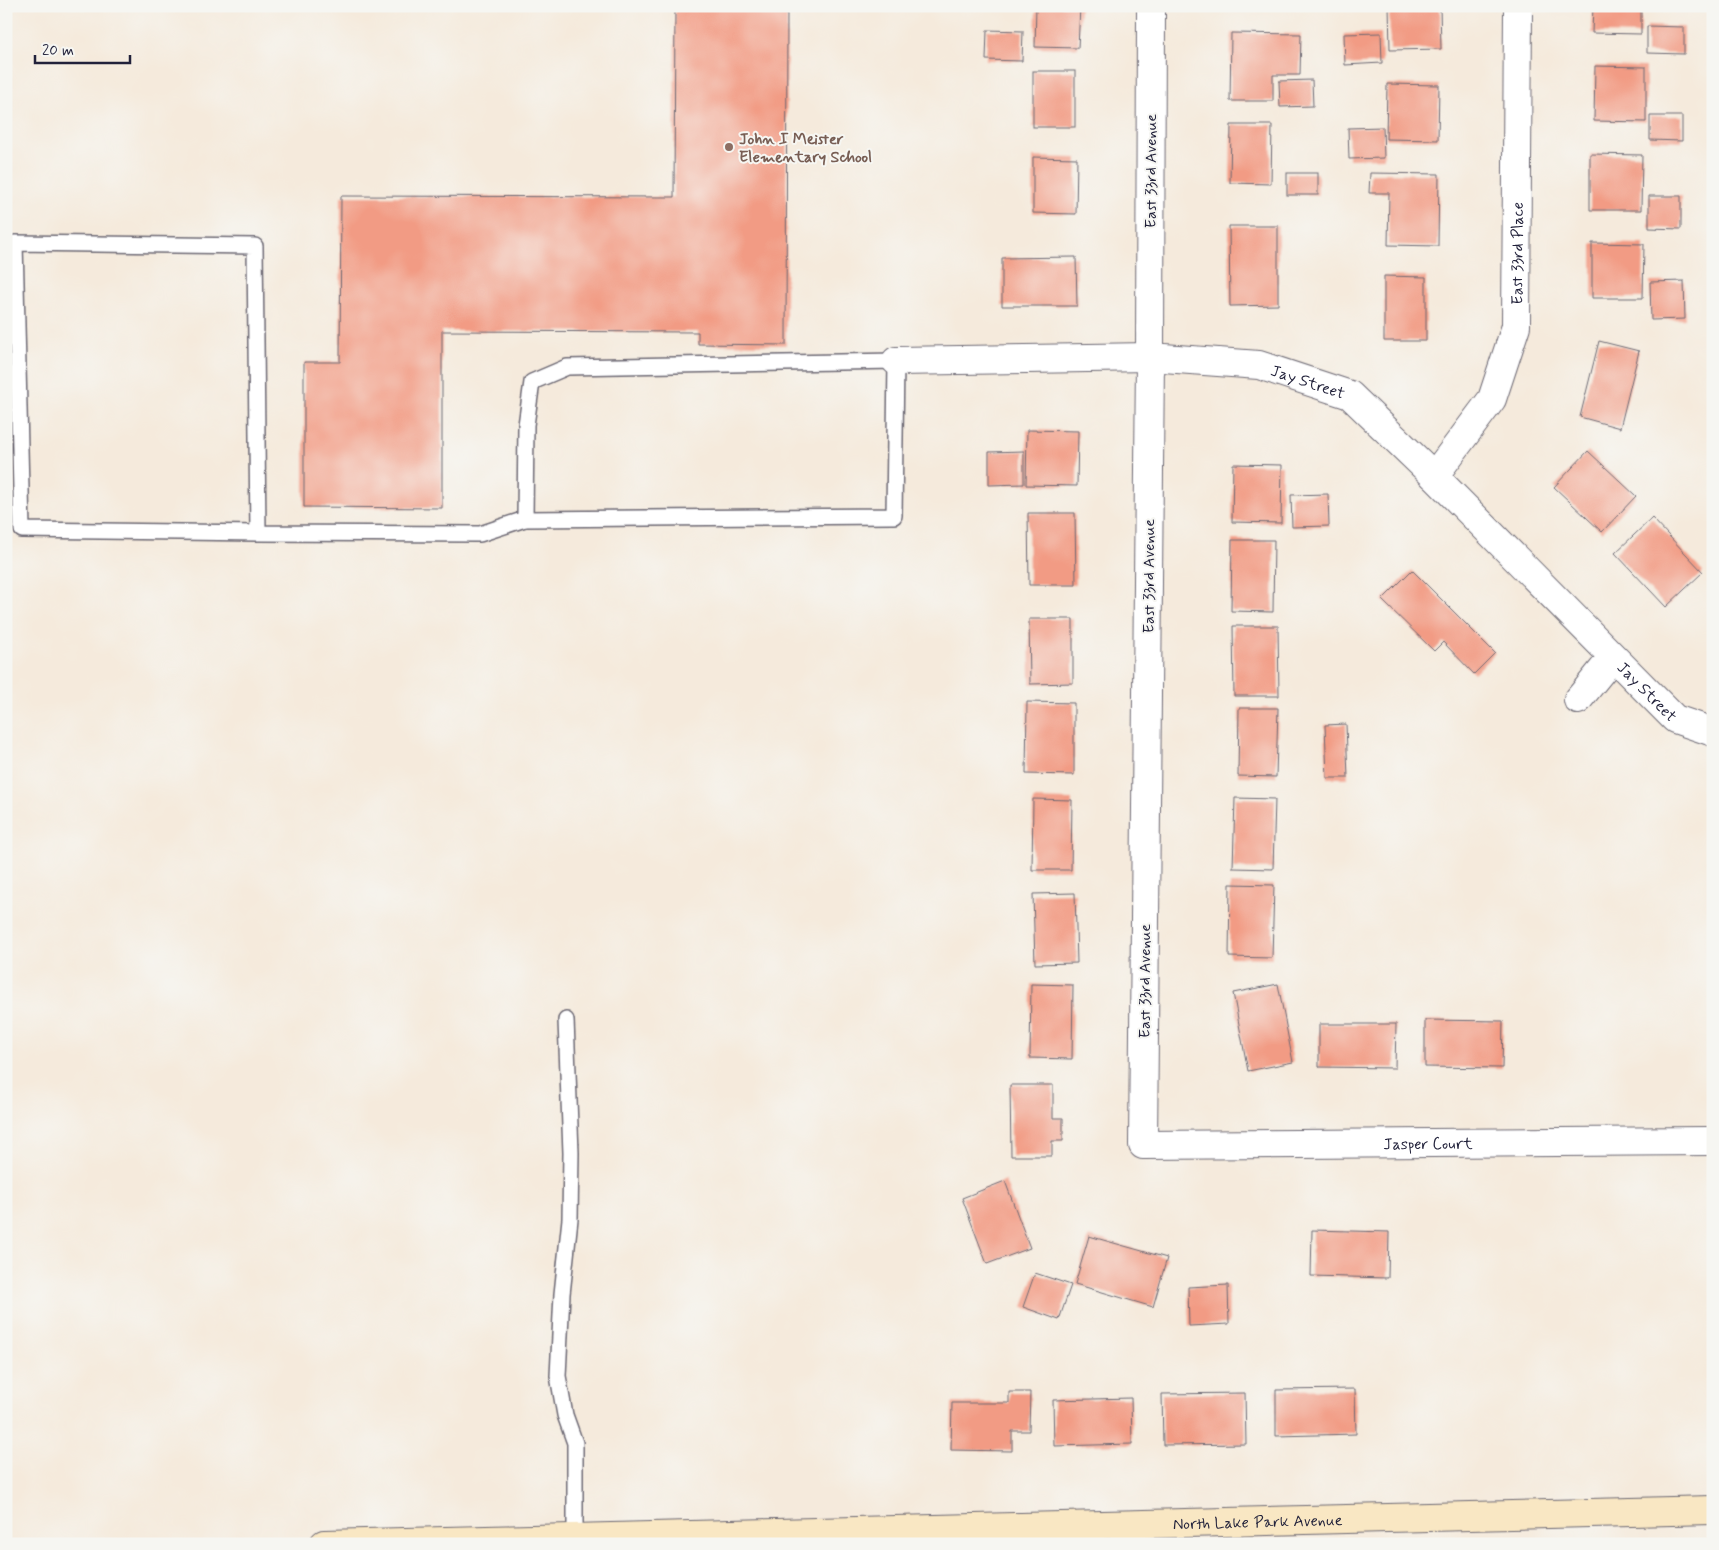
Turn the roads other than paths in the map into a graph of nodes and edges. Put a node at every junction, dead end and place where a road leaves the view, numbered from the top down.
1 (1151, 6) edge
2 (1518, 6) edge
3 (1150, 357) junction
4 (896, 361) junction
5 (1434, 476) junction
6 (525, 519) junction
7 (258, 533) junction
8 (1613, 656) junction
9 (1578, 700) dead end
10 (1713, 732) edge
11 (566, 1020) dead end
12 (1713, 1141) edge
13 (1143, 1145) joint
14 (1713, 1510) edge
15 (574, 1538) junction
16 (324, 1544) edge

1 - 3 street, East 33rd Avenue
2 - 5 street, East 33rd Place
3 - 4 street, Jay Street
3 - 5 street, Jay Street
3 - 13 street, East 33rd Avenue
4 - 6 lane
4 - 6 lane
5 - 8 street, Jay Street
6 - 7 lane
7 - 7 lane
8 - 9 street, Jay Street
8 - 10 street, Jay Street
11 - 15 lane
12 - 13 street, Jasper Court
14 - 15 street, North Lake Park Avenue
15 - 16 street, North Lake Park Avenue

